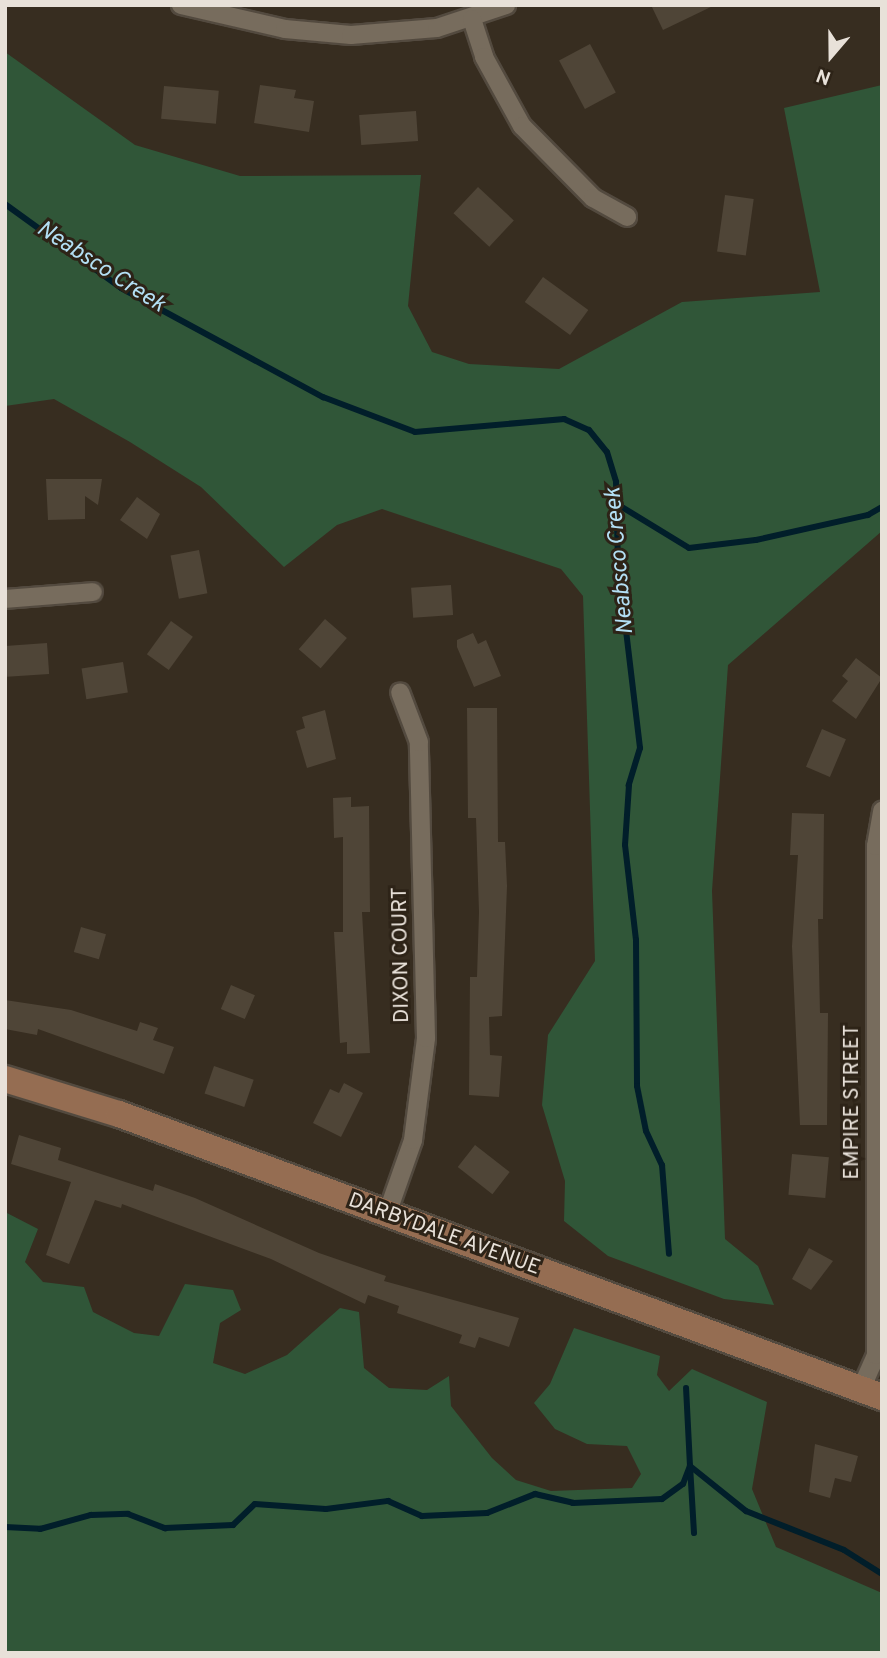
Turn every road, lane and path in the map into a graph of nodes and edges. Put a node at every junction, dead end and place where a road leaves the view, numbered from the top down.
1 (181, 5) edge
2 (506, 5) edge
3 (472, 19) junction
4 (627, 217) dead end
5 (93, 592) dead end
6 (5, 599) edge
7 (400, 692) dead end
8 (882, 811) edge
9 (5, 1080) edge
10 (387, 1214) junction
11 (871, 1393) edge

1 - 3 street
2 - 3 street
3 - 4 street
5 - 6 street
7 - 10 street, DIXON COURT
8 - 11 street, EMPIRE STREET
9 - 10 street, DARBYDALE AVENUE
10 - 11 street, DARBYDALE AVENUE

